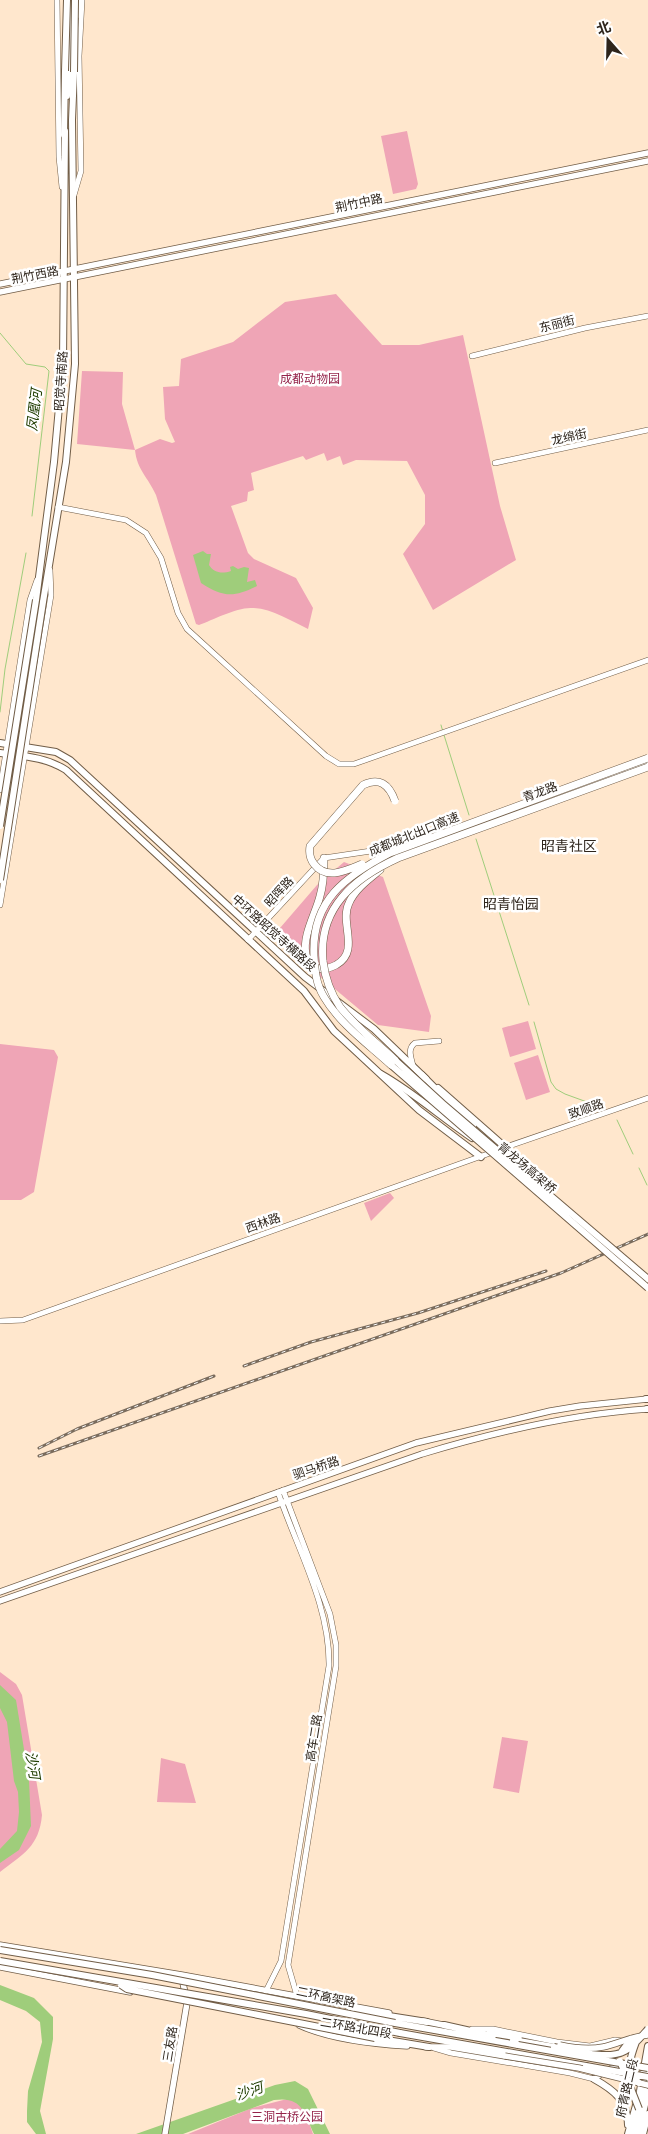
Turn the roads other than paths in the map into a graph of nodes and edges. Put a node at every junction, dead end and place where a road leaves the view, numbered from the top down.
1 (57, 0) edge
2 (67, 0) edge
3 (73, 0) edge
4 (81, 0) edge
5 (74, 31) junction
6 (69, 72) junction
7 (648, 153) edge
8 (648, 161) edge
9 (63, 196) junction
10 (74, 198) junction
11 (74, 269) junction
12 (63, 276) junction
13 (74, 277) junction
14 (0, 284) edge
15 (0, 292) edge
16 (648, 316) edge
17 (472, 356) dead end
18 (648, 430) edge
19 (495, 463) dead end
20 (58, 507) junction
21 (50, 565) junction
22 (40, 570) junction
23 (648, 660) edge
24 (3, 744) edge
25 (26, 747) junction
26 (2, 753) edge
27 (24, 756) junction
28 (648, 758) edge
29 (648, 762) edge
30 (648, 767) edge
31 (0, 790) edge
32 (395, 801) dead end
33 (0, 826) edge
34 (390, 853) junction
35 (324, 858) junction
36 (388, 863) junction
37 (0, 880) edge
38 (0, 905) edge
39 (255, 932) junction
40 (248, 940) junction
41 (439, 1041) dead end
42 (393, 1062) junction
43 (413, 1067) junction
44 (381, 1074) junction
45 (422, 1076) junction
46 (648, 1098) edge
47 (531, 1138) joint
48 (486, 1143) junction
49 (505, 1147) junction
50 (481, 1156) junction
51 (648, 1278) edge
52 (648, 1288) edge
53 (0, 1321) edge
54 (647, 1399) edge
55 (648, 1409) edge
56 (281, 1491) junction
57 (285, 1502) junction
58 (0, 1592) edge
59 (0, 1602) edge
60 (0, 1945) edge
61 (0, 1950) edge
62 (0, 1961) edge
63 (0, 1967) edge
64 (182, 1974) junction
65 (152, 1975) junction
66 (113, 1982) junction
67 (266, 1991) junction
68 (296, 1996) junction
69 (187, 2002) junction
70 (427, 2022) junction
71 (444, 2025) junction
72 (472, 2029) junction
73 (648, 2029) edge
74 (648, 2035) edge
75 (634, 2040) junction
76 (648, 2046) edge
77 (429, 2047) junction
78 (647, 2065) edge
79 (648, 2073) edge
80 (648, 2077) edge
81 (594, 2080) junction
82 (639, 2083) junction
83 (648, 2085) edge
84 (648, 2092) edge
85 (646, 2112) edge
86 (166, 2134) edge
87 (628, 2134) edge
88 (633, 2134) edge
89 (638, 2134) edge
90 (643, 2134) edge

1 - 9 street
2 - 6 main road, bridge
3 - 5 main road, bridge
3 - 6 main road
4 - 5 main road, bridge
4 - 10 street
5 - 6 main road, bridge
6 - 9 main road, 昭觉寺南路
6 - 10 main road, 昭觉寺南路
7 - 11 main road, 荆竹中路
8 - 13 main road, 荆竹中路
9 - 12 main road, 昭觉寺南路
10 - 11 main road, 昭觉寺南路
11 - 12 main road, 荆竹西路
11 - 13 main road, 昭觉寺南路
12 - 13 main road, 荆竹西路
12 - 14 main road, 荆竹西路
12 - 15 main road, 荆竹西路
12 - 22 main road, 昭觉寺南路
13 - 20 main road, 昭觉寺南路
16 - 17 street, 东丽街
18 - 19 street, 龙绵街
20 - 21 main road, 昭觉寺南路
20 - 23 street
21 - 25 street, 昭觉寺南路
21 - 37 main road, 昭觉寺南路, bridge
22 - 24 street, 昭觉寺南路
22 - 33 main road, 昭觉寺南路, bridge
24 - 25 main road, 中环路昭觉寺横路段
24 - 26 street, 昭觉寺南路
25 - 27 street, 昭觉寺南路
25 - 39 main road, 中环路昭觉寺横路段
26 - 27 main road, 中环路昭觉寺横路段
26 - 31 street, 昭觉寺南路
27 - 38 street, 昭觉寺南路
27 - 40 main road, 中环路昭觉寺横路段
28 - 34 highway, 成都城北出口高速, bridge
29 - 35 street, 青龙路
30 - 36 highway, 成都城北出口高速, bridge
32 - 34 highway, bridge
34 - 42 highway, 成都城北出口高速, bridge
35 - 36 highway, bridge
35 - 39 street, 昭晖路
36 - 42 highway, 成都城北出口高速, bridge
39 - 40 street, 昭晖路
39 - 43 main road, 中环路昭觉寺横路段
40 - 44 main road, 中环路昭觉寺横路段
41 - 43 street
42 - 48 main road, 青龙场高架桥, bridge
43 - 45 main road, 中环路昭觉寺横路段
44 - 48 main road, bridge
44 - 50 main road, 中环路昭觉寺横路段
45 - 48 main road, bridge
45 - 49 main road, 中环路昭觉寺横路段
46 - 47 street, 致顺路
47 - 49 street, 西林路
48 - 51 main road, 青龙场高架桥, bridge
48 - 52 main road, 青龙场高架桥, bridge
49 - 50 street, 西林路
50 - 53 street, 西林路
54 - 56 main road, 驷马桥路
55 - 57 main road, 驷马桥路
56 - 57 street, 高车二路
56 - 58 main road, 驷马桥路
57 - 59 main road, 驷马桥路
57 - 67 street, 高车二路
57 - 68 street, 高车二路
60 - 64 main road, 二环路北四段
61 - 65 main road, 二环高架路, bridge
62 - 66 main road, 二环高架路, bridge
63 - 69 main road, 二环路北四段
64 - 67 main road, 二环路北四段
64 - 69 main road, 三友路
65 - 70 main road, bridge
65 - 78 main road, 二环高架路, bridge
66 - 77 main road, bridge
66 - 80 main road, 二环高架路, bridge
67 - 68 main road, 二环路北四段
68 - 70 main road, 二环路北四段
69 - 77 main road, 二环路北四段
69 - 86 main road, 三友路
70 - 71 main road, 二环路北四段
71 - 72 main road, 二环路北四段
71 - 75 main road, bridge
72 - 75 main road, bridge
72 - 76 street, 二环路北四段
73 - 75 main road, bridge
74 - 75 main road, bridge
75 - 82 main road, bridge
75 - 85 main road, bridge
76 - 78 main road, 府青路二段
77 - 81 street, 二环路北四段
77 - 82 main road, bridge
78 - 81 street
78 - 87 main road, 府青路二段
79 - 85 main road, bridge
81 - 87 main road
82 - 83 main road, bridge
84 - 85 main road
85 - 88 main road
85 - 89 main road
85 - 90 main road

